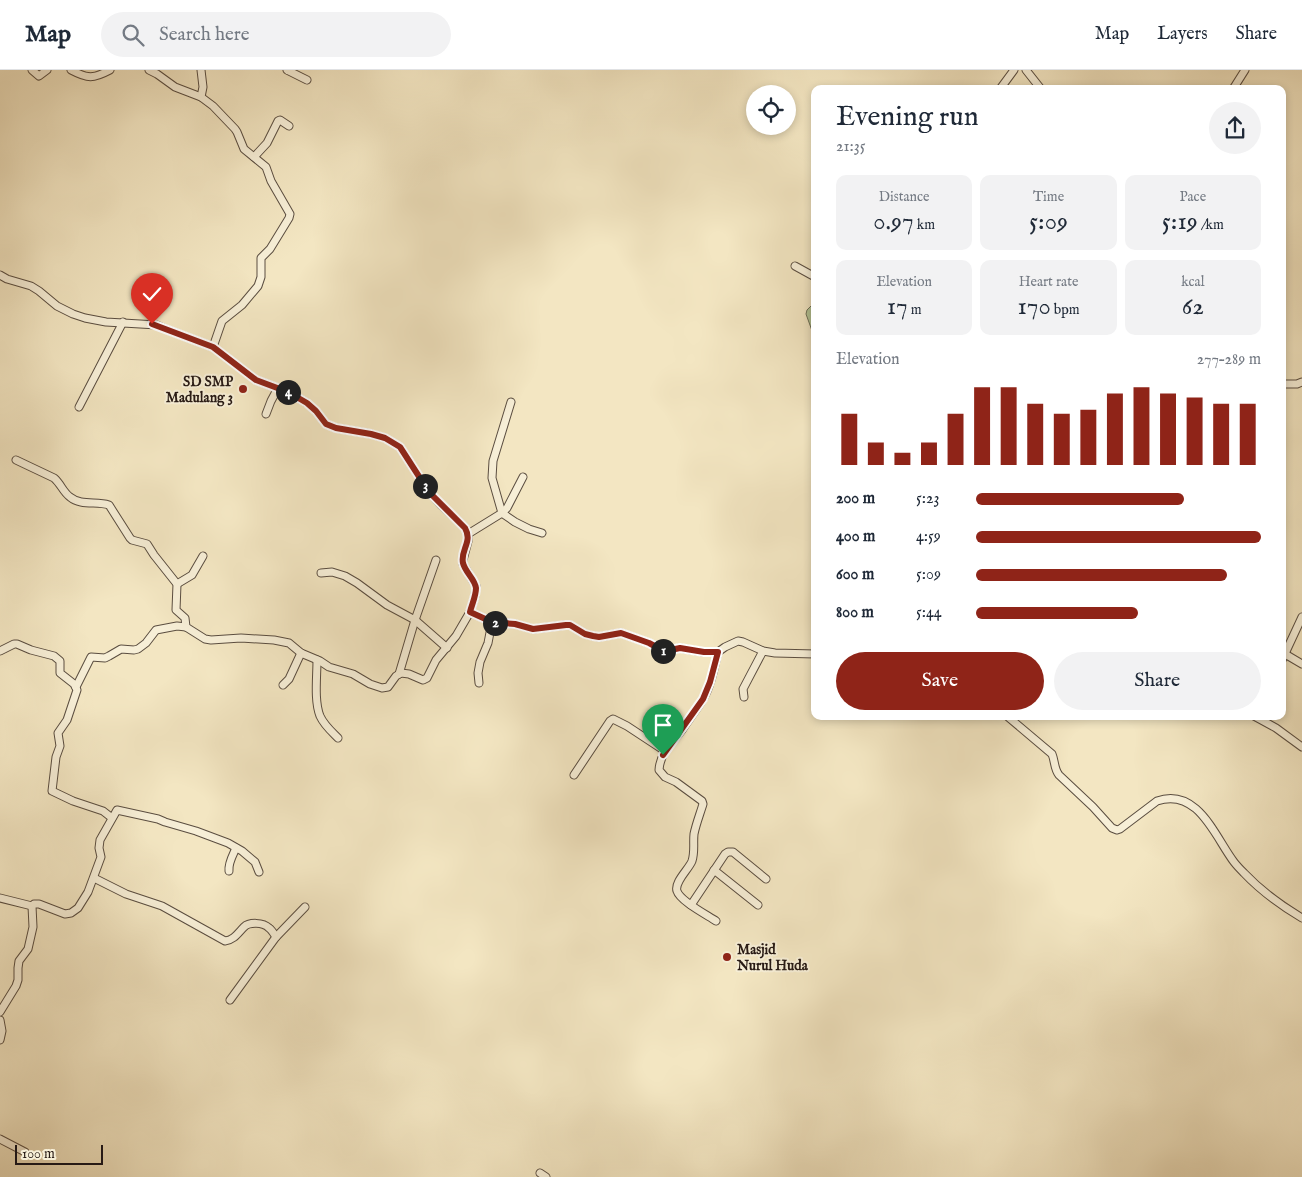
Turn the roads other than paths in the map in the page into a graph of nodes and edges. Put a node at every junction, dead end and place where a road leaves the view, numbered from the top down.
1 (32, 70) edge
2 (47, 70) edge
3 (71, 70) edge
4 (110, 70) edge
5 (149, 70) edge
6 (201, 70) edge
7 (287, 70) edge
8 (1014, 70) edge
9 (1026, 70) edge
10 (1245, 70) edge
11 (307, 80) dead end
12 (1003, 85) edge
13 (1038, 85) edge
14 (1236, 85) edge
15 (201, 97) junction
16 (290, 126) dead end
17 (254, 157) junction
18 (795, 266) dead end
19 (811, 274) edge
20 (0, 275) edge
21 (123, 322) junction
22 (213, 347) junction
23 (1302, 382) edge
24 (1286, 384) edge
25 (278, 388) junction
26 (512, 402) dead end
27 (79, 407) dead end
28 (266, 414) dead end
29 (16, 460) dead end
30 (523, 477) dead end
31 (502, 513) junction
32 (542, 533) dead end
33 (468, 534) junction
34 (203, 556) dead end
35 (436, 560) dead end
36 (321, 573) dead end
37 (177, 584) junction
38 (470, 612) junction
39 (1302, 617) edge
40 (415, 620) junction
41 (492, 622) junction
42 (186, 627) junction
43 (447, 648) junction
44 (0, 649) edge
45 (764, 651) junction
46 (718, 652) junction
47 (301, 653) junction
48 (1286, 653) edge
49 (811, 654) edge
50 (1286, 658) edge
51 (317, 660) junction
52 (1302, 664) edge
53 (399, 674) junction
54 (479, 682) dead end
55 (283, 684) dead end
56 (76, 687) junction
57 (744, 697) dead end
58 (1012, 720) edge
59 (1262, 720) edge
60 (338, 738) dead end
61 (1302, 747) edge
62 (665, 751) junction
63 (574, 775) dead end
64 (112, 818) junction
65 (236, 848) junction
66 (714, 870) junction
67 (229, 871) dead end
68 (259, 872) dead end
69 (94, 878) junction
70 (766, 879) dead end
71 (0, 898) edge
72 (691, 905) junction
73 (758, 905) dead end
74 (32, 906) junction
75 (305, 907) dead end
76 (1302, 918) edge
77 (716, 921) dead end
78 (276, 937) junction
79 (230, 1000) dead end
80 (0, 1012) edge
81 (0, 1020) edge
82 (0, 1040) edge
83 (0, 1139) edge
84 (25, 1152) dead end

1 - 2 street
3 - 4 street
5 - 15 street
6 - 15 street
7 - 11 street
8 - 12 street
9 - 13 street
10 - 14 street
15 - 17 street
16 - 17 street
17 - 22 street
18 - 19 street
20 - 21 street
21 - 22 street
21 - 27 street
22 - 25 street
23 - 24 street
25 - 28 street
25 - 33 street
26 - 31 street
29 - 37 street
30 - 31 street
31 - 32 street
31 - 33 street
33 - 38 street
34 - 37 street
35 - 40 street
36 - 40 street
37 - 42 street
38 - 41 street
38 - 43 street
39 - 48 street
40 - 43 street
40 - 53 street
41 - 46 street
41 - 54 street
42 - 47 street
42 - 56 street
43 - 53 street
44 - 56 street
45 - 46 street
45 - 49 street
45 - 57 street
46 - 62 street
47 - 51 street
47 - 55 street
50 - 52 street
51 - 53 street
51 - 60 street
56 - 64 street
58 - 76 street
59 - 61 street
62 - 63 street
62 - 72 street
64 - 65 street
64 - 69 street
65 - 67 street
65 - 68 street
66 - 70 street
66 - 72 street
66 - 73 street
69 - 74 street
69 - 78 street
71 - 74 street
72 - 77 street
74 - 80 street
75 - 78 street
78 - 79 street
81 - 82 street
83 - 84 street

